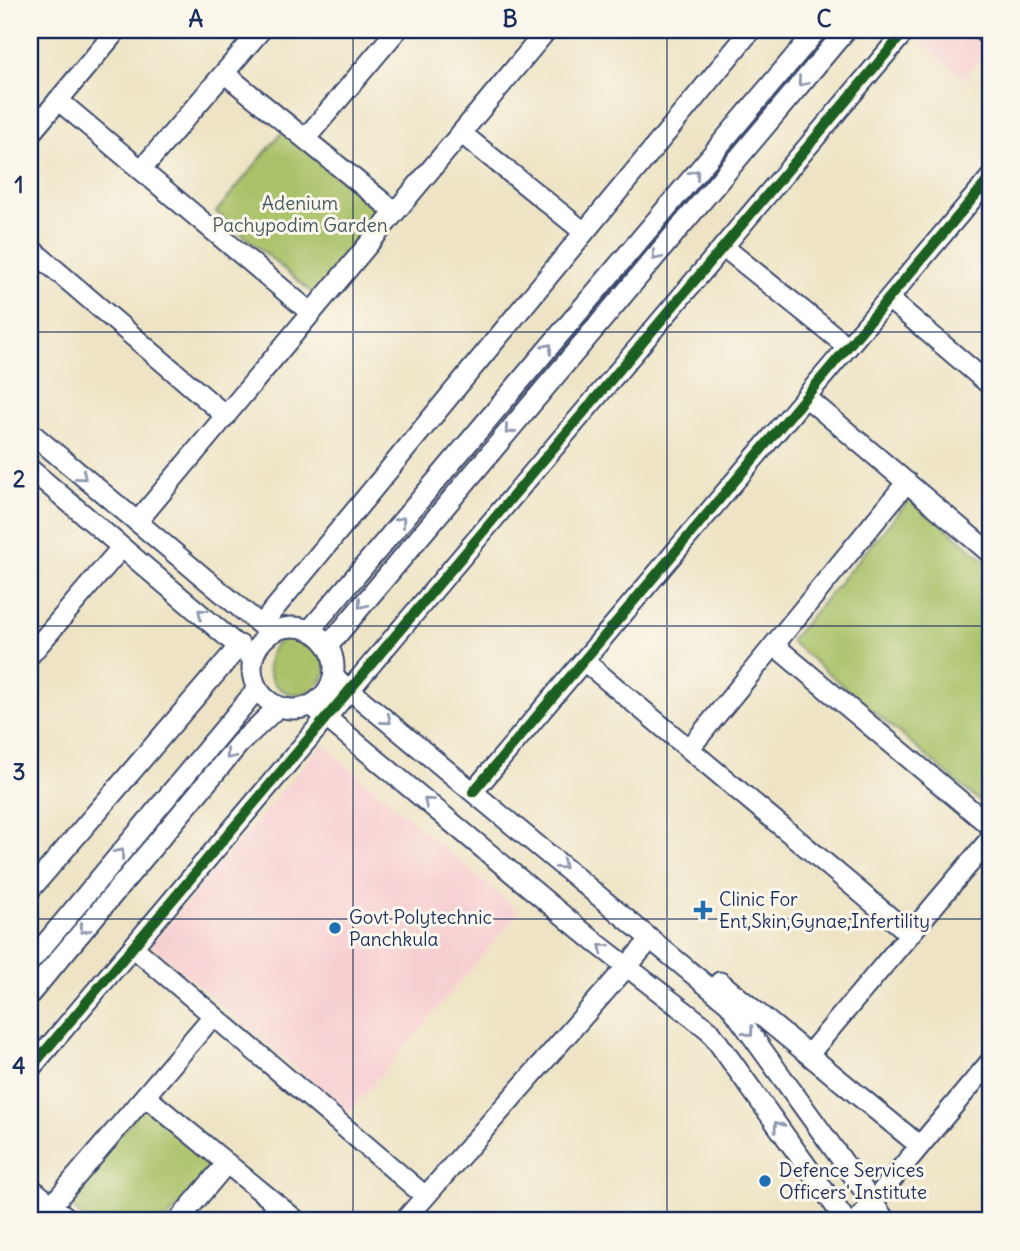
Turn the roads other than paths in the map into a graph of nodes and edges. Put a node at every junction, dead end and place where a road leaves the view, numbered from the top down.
1 (117, 30) edge
2 (261, 30) edge
3 (397, 30) edge
4 (547, 30) edge
5 (751, 30) edge
6 (817, 30) edge
7 (846, 30) edge
8 (906, 30) edge
9 (981, 30) edge
10 (990, 37) edge
11 (224, 73) junction
12 (58, 100) junction
13 (461, 133) junction
14 (30, 134) edge
15 (305, 139) junction
16 (141, 170) junction
17 (990, 178) edge
18 (395, 212) junction
19 (584, 232) junction
20 (30, 248) edge
21 (725, 248) junction
22 (889, 299) junction
23 (311, 313) junction
24 (848, 348) junction
25 (990, 385) edge
26 (806, 397) junction
27 (226, 415) junction
28 (30, 432) edge
29 (30, 469) edge
30 (907, 482) junction
31 (137, 522) junction
32 (122, 547) junction
33 (990, 553) edge
34 (266, 629) junction
35 (310, 630) junction
36 (774, 645) junction
37 (328, 646) junction
38 (246, 652) junction
39 (31, 653) edge
40 (584, 661) junction
41 (334, 677) junction
42 (257, 689) junction
43 (350, 689) junction
44 (311, 705) junction
45 (278, 707) junction
46 (327, 718) junction
47 (689, 749) junction
48 (473, 792) junction
49 (990, 826) edge
50 (990, 839) edge
51 (30, 890) edge
52 (911, 934) junction
53 (651, 939) junction
54 (132, 947) junction
55 (30, 962) edge
56 (628, 967) junction
57 (689, 971) junction
58 (30, 995) edge
59 (213, 1016) junction
60 (809, 1054) junction
61 (989, 1068) edge
62 (30, 1069) edge
63 (145, 1096) junction
64 (920, 1146) junction
65 (227, 1163) junction
66 (30, 1187) edge
67 (425, 1196) junction
68 (872, 1202) junction
69 (52, 1205) junction
70 (284, 1217) edge
71 (71, 1221) edge
72 (177, 1221) edge
73 (404, 1221) edge
74 (846, 1221) edge
75 (857, 1221) edge
76 (886, 1221) edge

1 - 12 street
2 - 11 street
3 - 15 street
4 - 13 street
5 - 19 street
35 -> 6 street
7 -> 37 street
8 - 21 street
9 - 10 street
11 - 15 street
11 - 16 street
12 - 14 street
12 - 16 street
13 - 18 street
13 - 19 street
15 - 18 street
16 - 23 street
17 - 22 street
18 - 23 street
19 - 34 street
20 - 27 street
21 - 24 street
21 - 43 street
22 - 24 street
22 - 25 street
23 - 27 street
24 - 26 street
26 - 30 street
26 - 40 street
27 - 31 street
28 -> 31 street
29 - 32 street
30 - 33 street
30 - 36 street
31 - 34 street
38 -> 32 street
32 - 39 street
34 - 35 street
34 - 38 street
35 - 37 street
36 - 47 street
36 - 49 street
37 - 41 street
38 - 42 street
38 - 51 street
40 - 47 street
40 - 48 street
41 - 43 street
41 - 44 street
42 - 45 street
55 -> 42 street
43 - 46 street
43 -> 48 street
44 - 45 street
44 - 46 street
45 -> 58 street
46 - 54 street
56 -> 46 street
47 - 52 street
48 -> 53 street
50 - 52 street
52 - 60 street
53 - 56 street
53 - 57 street
54 - 59 street
54 - 62 street
56 - 67 street
74 -> 56 street
57 - 60 street
57 -> 68 street
59 - 63 street
59 - 67 street
60 - 64 street
61 - 64 street
63 - 65 street
63 - 69 street
64 - 68 street
65 - 70 street
65 - 72 street
66 - 69 street
67 - 73 street
68 - 75 street
68 - 76 street
69 - 71 street

